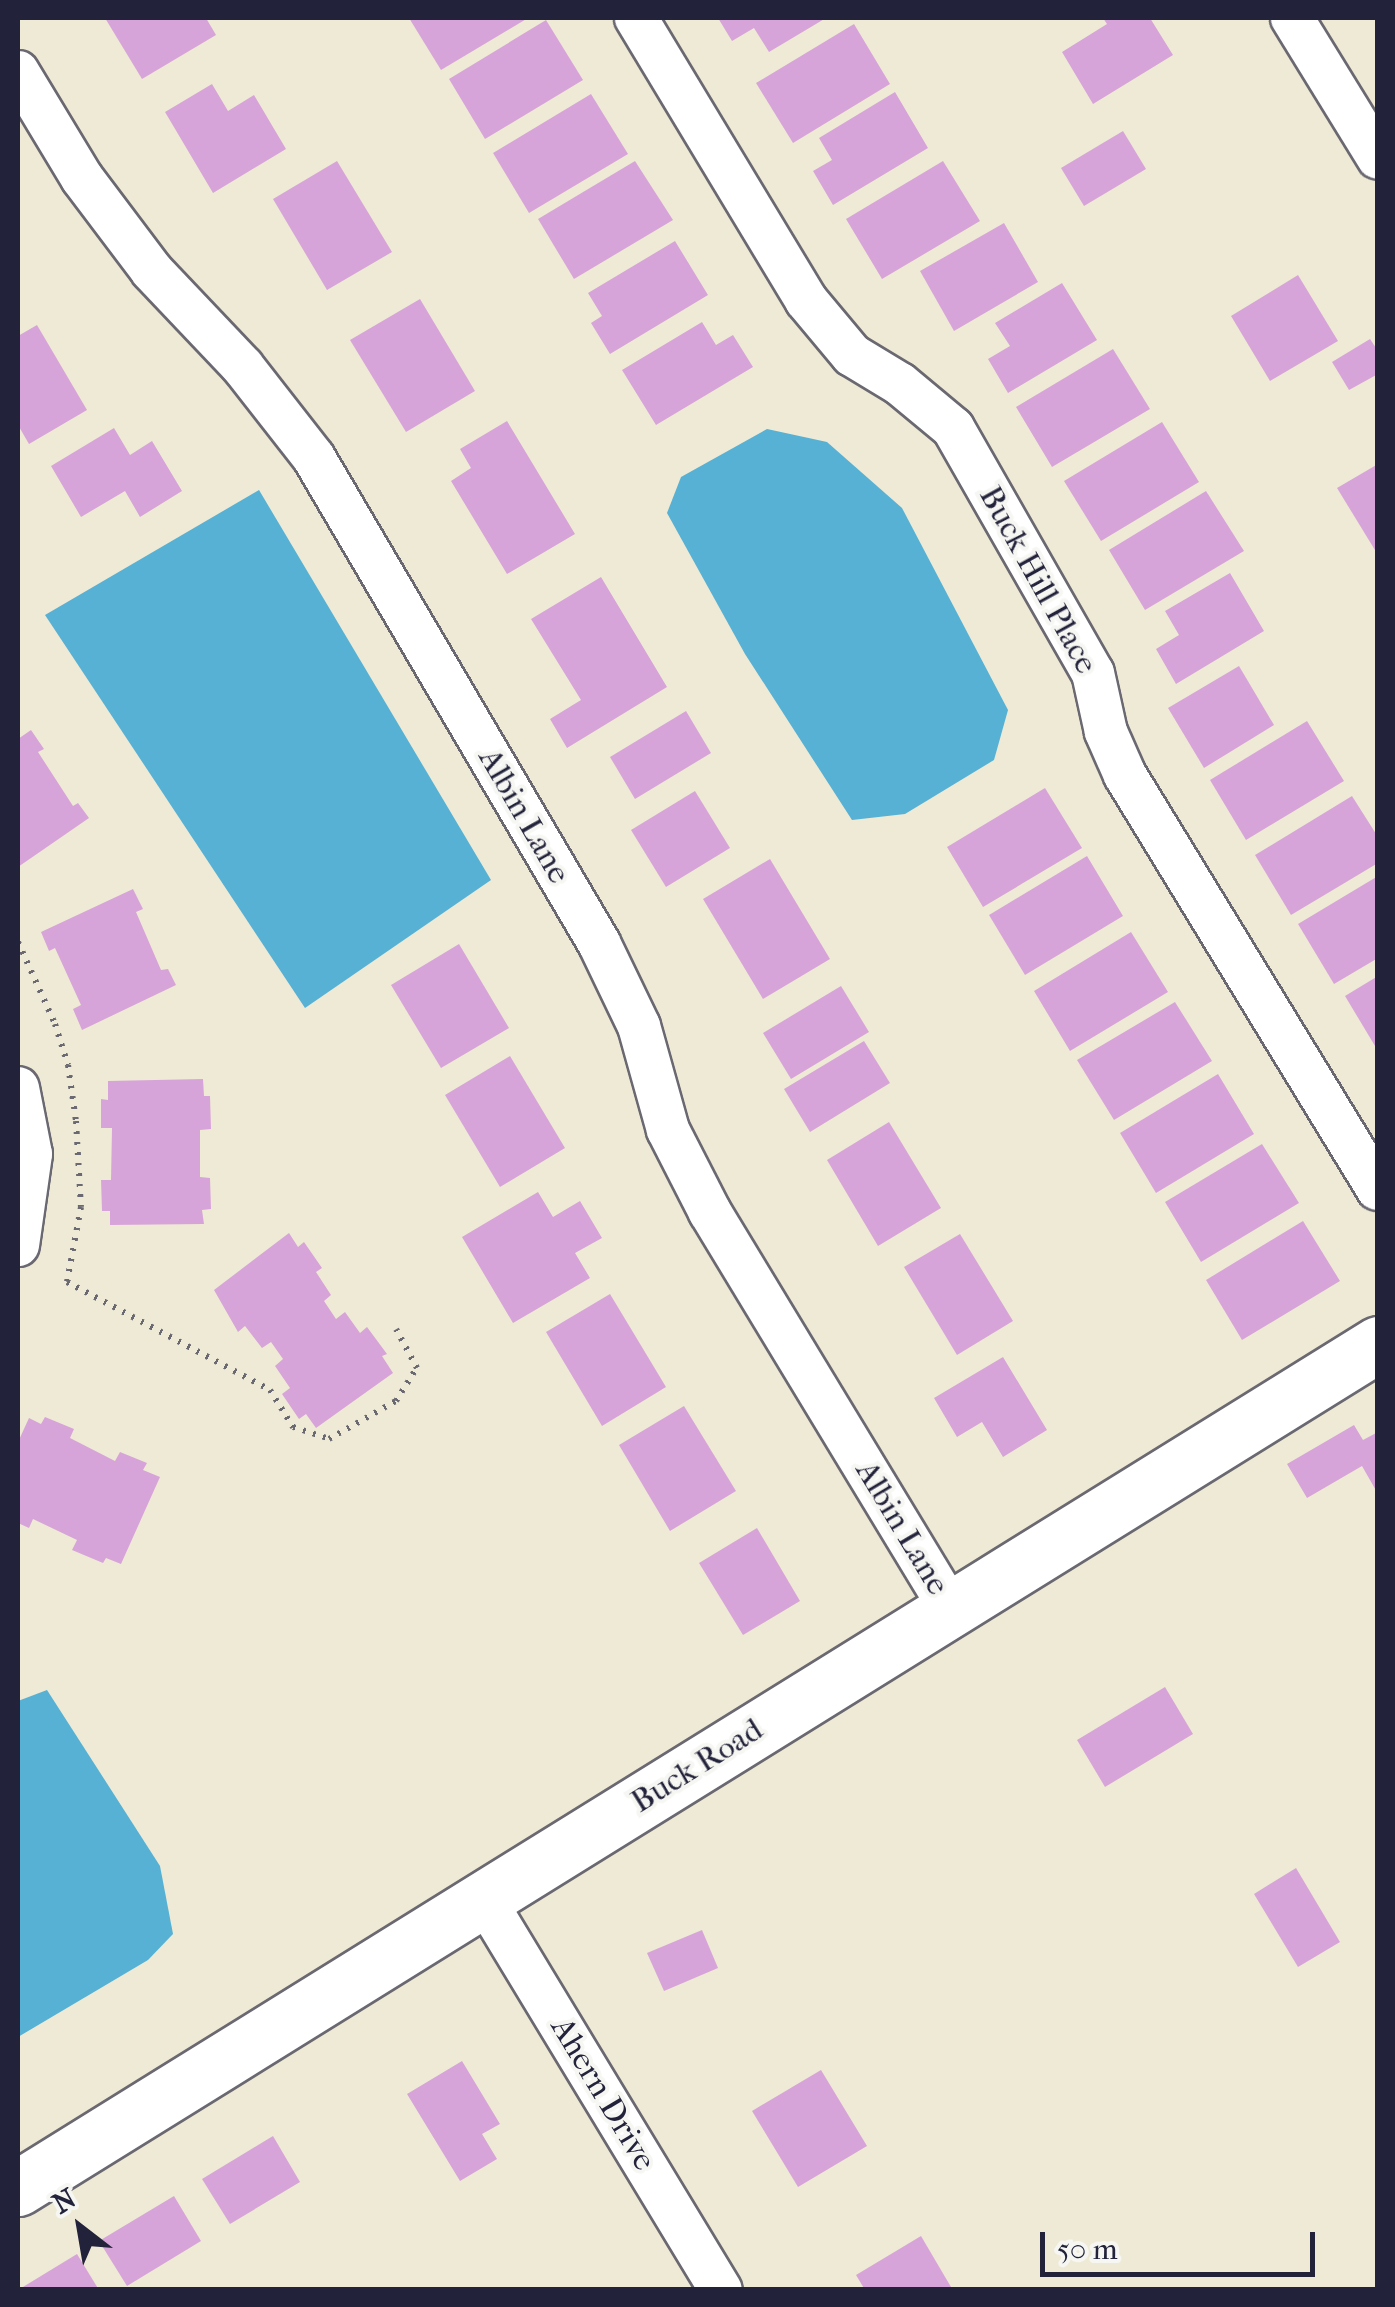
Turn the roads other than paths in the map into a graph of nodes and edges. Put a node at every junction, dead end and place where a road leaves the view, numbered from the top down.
1 (636, 18) edge
2 (1292, 18) edge
3 (18, 72) edge
4 (1378, 158) edge
5 (18, 1088) edge
6 (1378, 1190) edge
7 (18, 1244) edge
8 (1378, 1344) edge
9 (950, 1608) junction
10 (484, 1899) junction
11 (18, 2188) edge
12 (721, 2290) edge

1 - 6 street, Buck Hill Place
2 - 4 street
3 - 9 street, Albin Lane
5 - 7 street
8 - 9 street, Buck Road
9 - 10 street, Buck Road
10 - 11 street, Buck Road
10 - 12 street, Ahern Drive

